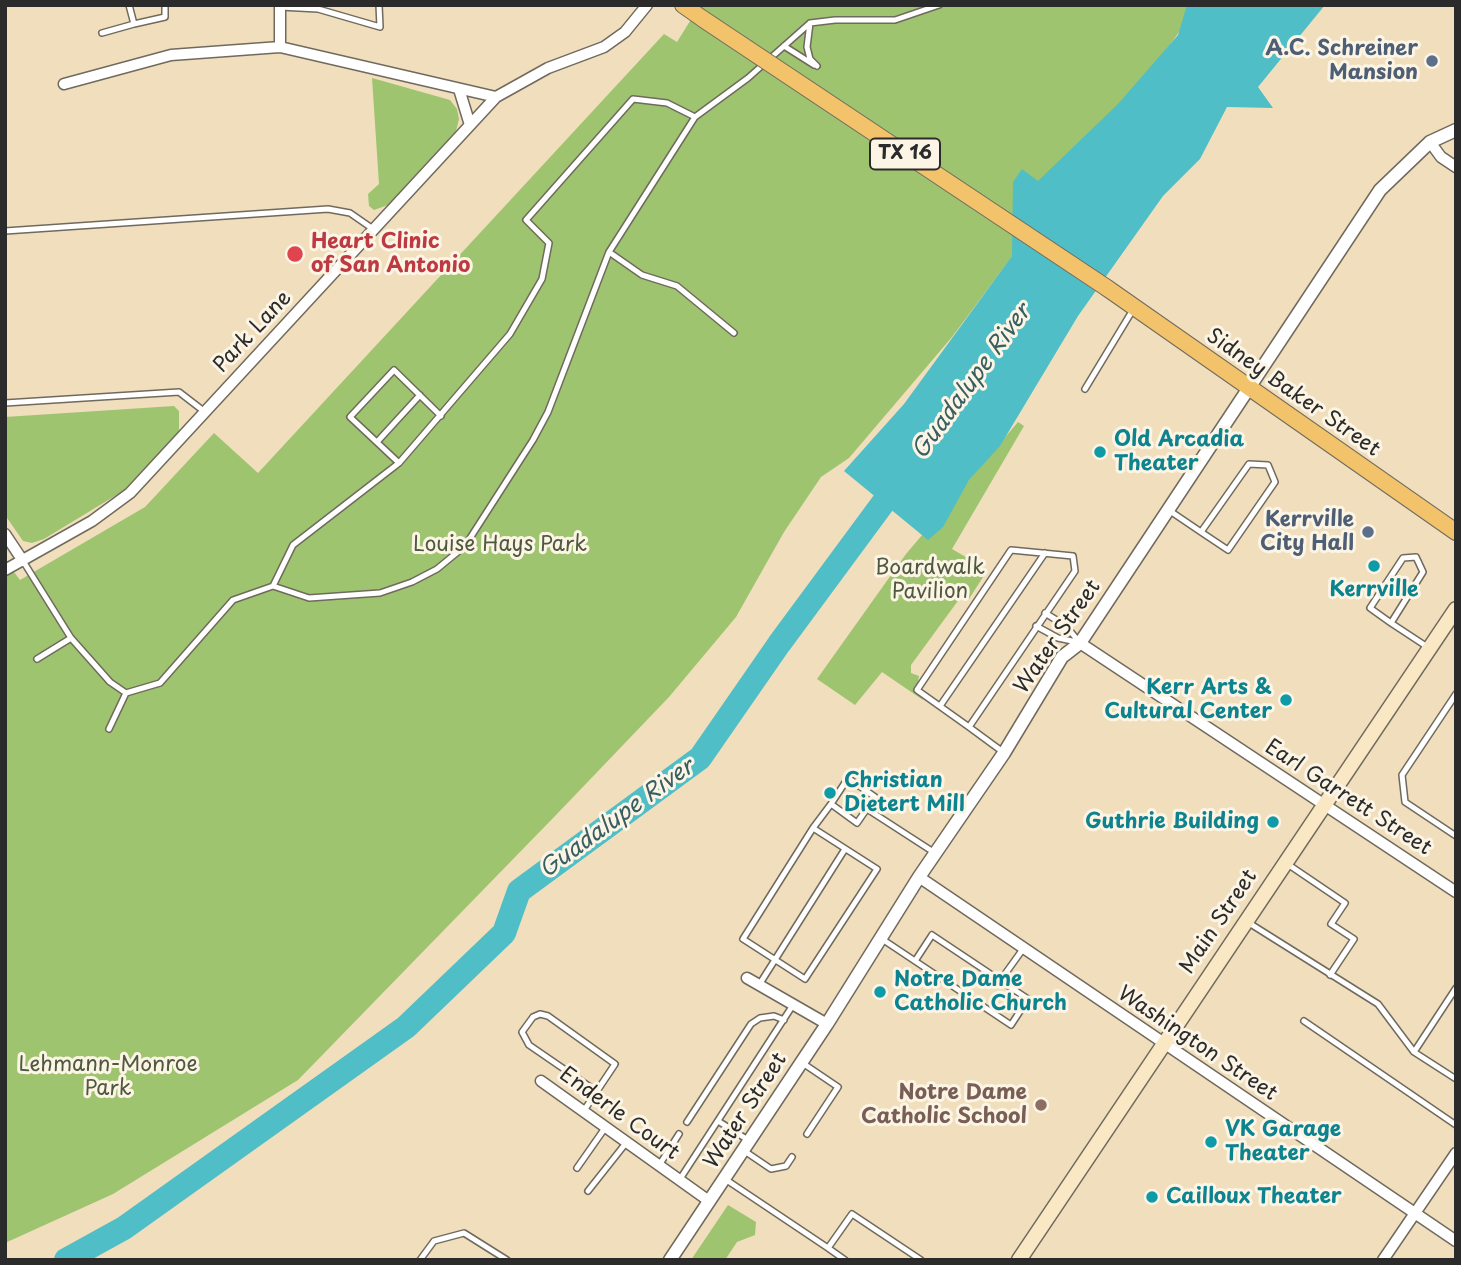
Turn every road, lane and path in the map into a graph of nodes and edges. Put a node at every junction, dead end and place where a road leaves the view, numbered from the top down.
1 (129, 5) edge
2 (165, 5) edge
3 (379, 5) edge
4 (647, 5) edge
5 (683, 5) edge
6 (939, 5) edge
7 (280, 6) edge
8 (318, 7) edge
9 (810, 23) junction
10 (134, 24) junction
11 (102, 33) dead end
12 (784, 46) junction
13 (280, 47) junction
14 (64, 84) dead end
15 (459, 89) junction
16 (496, 97) junction
17 (695, 117) junction
18 (470, 125) junction
19 (1456, 130) edge
20 (1430, 142) junction
21 (1456, 167) edge
22 (374, 230) junction
23 (5, 231) edge
24 (609, 252) junction
25 (1134, 308) junction
26 (734, 333) dead end
27 (1084, 389) dead end
28 (1248, 389) junction
29 (420, 396) junction
30 (5, 403) edge
31 (205, 412) junction
32 (441, 416) junction
33 (377, 442) junction
34 (399, 463) junction
35 (1168, 510) junction
36 (1201, 532) junction
37 (1456, 532) edge
38 (5, 534) edge
39 (1045, 553) junction
40 (23, 561) junction
41 (5, 570) edge
42 (273, 586) junction
43 (1456, 609) edge
44 (1045, 612) junction
45 (1391, 623) junction
46 (1036, 626) junction
47 (71, 638) junction
48 (1080, 643) junction
49 (1429, 648) junction
50 (37, 659) dead end
51 (126, 693) junction
52 (1456, 694) edge
53 (940, 706) junction
54 (969, 727) junction
55 (109, 729) dead end
56 (1004, 753) junction
57 (831, 804) junction
58 (1323, 804) junction
59 (867, 809) junction
60 (813, 828) junction
61 (1456, 836) edge
62 (845, 849) junction
63 (935, 853) junction
64 (1284, 862) junction
65 (919, 877) junction
66 (1455, 889) edge
67 (1246, 921) junction
68 (881, 938) junction
69 (1023, 949) junction
70 (775, 960) junction
71 (915, 961) junction
72 (1330, 975) junction
73 (747, 978) dead end
74 (1000, 981) junction
75 (759, 985) junction
76 (1456, 988) edge
77 (794, 1005) junction
78 (784, 1020) junction
79 (1304, 1021) dead end
80 (827, 1024) junction
81 (1162, 1044) junction
82 (1414, 1052) junction
83 (801, 1062) junction
84 (1456, 1079) edge
85 (541, 1081) dead end
86 (596, 1091) junction
87 (583, 1112) junction
88 (718, 1121) junction
89 (687, 1122) dead end
90 (1456, 1125) edge
91 (605, 1128) junction
92 (679, 1134) dead end
93 (807, 1134) dead end
94 (626, 1143) junction
95 (746, 1145) junction
96 (1456, 1153) edge
97 (792, 1157) dead end
98 (658, 1167) junction
99 (577, 1168) dead end
100 (724, 1179) junction
101 (679, 1182) junction
102 (588, 1191) dead end
103 (709, 1201) junction
104 (1414, 1213) junction
105 (1456, 1241) edge
106 (828, 1248) junction
107 (420, 1260) edge
108 (508, 1260) edge
109 (670, 1260) edge
110 (845, 1260) edge
111 (921, 1260) edge
112 (1019, 1260) edge
113 (1383, 1260) edge

1 - 10 lane
2 - 10 lane
3 - 8 lane
4 - 16 street, Park Lane
5 - 25 main road, Sidney Baker Street / TX 16, bridge
6 - 9 lane
7 - 8 lane
7 - 13 street
9 - 12 lane
9 - 12 lane
10 - 11 lane
12 - 17 lane
13 - 14 street
13 - 15 street
15 - 16 street
15 - 18 street
16 - 18 street, Park Lane
17 - 24 lane
17 - 32 lane
18 - 22 street, Park Lane
19 - 20 street, Water Street
20 - 21 street
20 - 28 street, Water Street
22 - 23 lane
22 - 31 street, Park Lane
24 - 26 lane
24 - 42 lane
25 - 27 lane
25 - 28 main road, Sidney Baker Street / TX 16
28 - 35 street, Water Street
28 - 37 main road, Sidney Baker Street / TX 16
29 - 32 lane
29 - 33 lane
29 - 33 lane
30 - 31 lane
31 - 40 street, Park Lane
32 - 34 lane
33 - 34 lane
34 - 42 lane
35 - 36 lane
35 - 48 street, Water Street
36 - 36 lane
38 - 40 street
39 - 44 lane
39 - 53 lane
39 - 53 lane
40 - 41 street, Park Lane
40 - 47 lane
42 - 51 lane
43 - 49 main road, Main Street
44 - 46 lane
44 - 48 lane
45 - 45 lane
45 - 49 lane
46 - 48 lane
46 - 54 lane
47 - 50 lane
47 - 51 lane
48 - 56 street, Water Street
48 - 58 street, Earl Garrett Street
49 - 58 main road, Main Street
51 - 55 lane
52 - 61 lane
53 - 54 lane
54 - 56 lane
56 - 63 street, Water Street
57 - 59 lane
57 - 59 lane
57 - 60 lane
58 - 64 main road, Main Street
58 - 66 street, Earl Garrett Street
59 - 63 lane
60 - 62 lane
60 - 70 lane
62 - 70 lane
62 - 70 lane
63 - 65 street, Water Street
64 - 67 main road, Main Street
64 - 72 lane
65 - 68 street, Water Street
65 - 69 street, Washington Street
67 - 72 lane
67 - 81 main road, Main Street
68 - 71 lane
68 - 80 street, Water Street
69 - 74 lane
69 - 81 street, Washington Street
70 - 75 lane
71 - 74 lane
71 - 74 lane
72 - 82 lane
73 - 75 street
75 - 77 street
76 - 82 lane
77 - 78 lane
77 - 80 street
78 - 88 lane
78 - 89 lane
79 - 90 lane
80 - 83 street, Water Street
81 - 104 street, Washington Street
81 - 112 main road, Main Street
82 - 84 lane
83 - 93 lane
83 - 95 street, Water Street
85 - 87 street, Enderle Court
86 - 86 lane
86 - 87 lane
87 - 91 street, Enderle Court
88 - 95 lane
88 - 101 lane
91 - 94 street, Enderle Court
91 - 99 lane
92 - 98 lane
94 - 98 street, Enderle Court
94 - 102 lane
95 - 97 lane
95 - 100 street, Water Street
96 - 104 street
98 - 101 street, Enderle Court
100 - 103 street, Water Street
100 - 106 lane
101 - 103 street, Enderle Court
103 - 109 street, Water Street
104 - 105 street, Washington Street
104 - 113 street
106 - 110 lane
106 - 111 lane
107 - 108 lane

